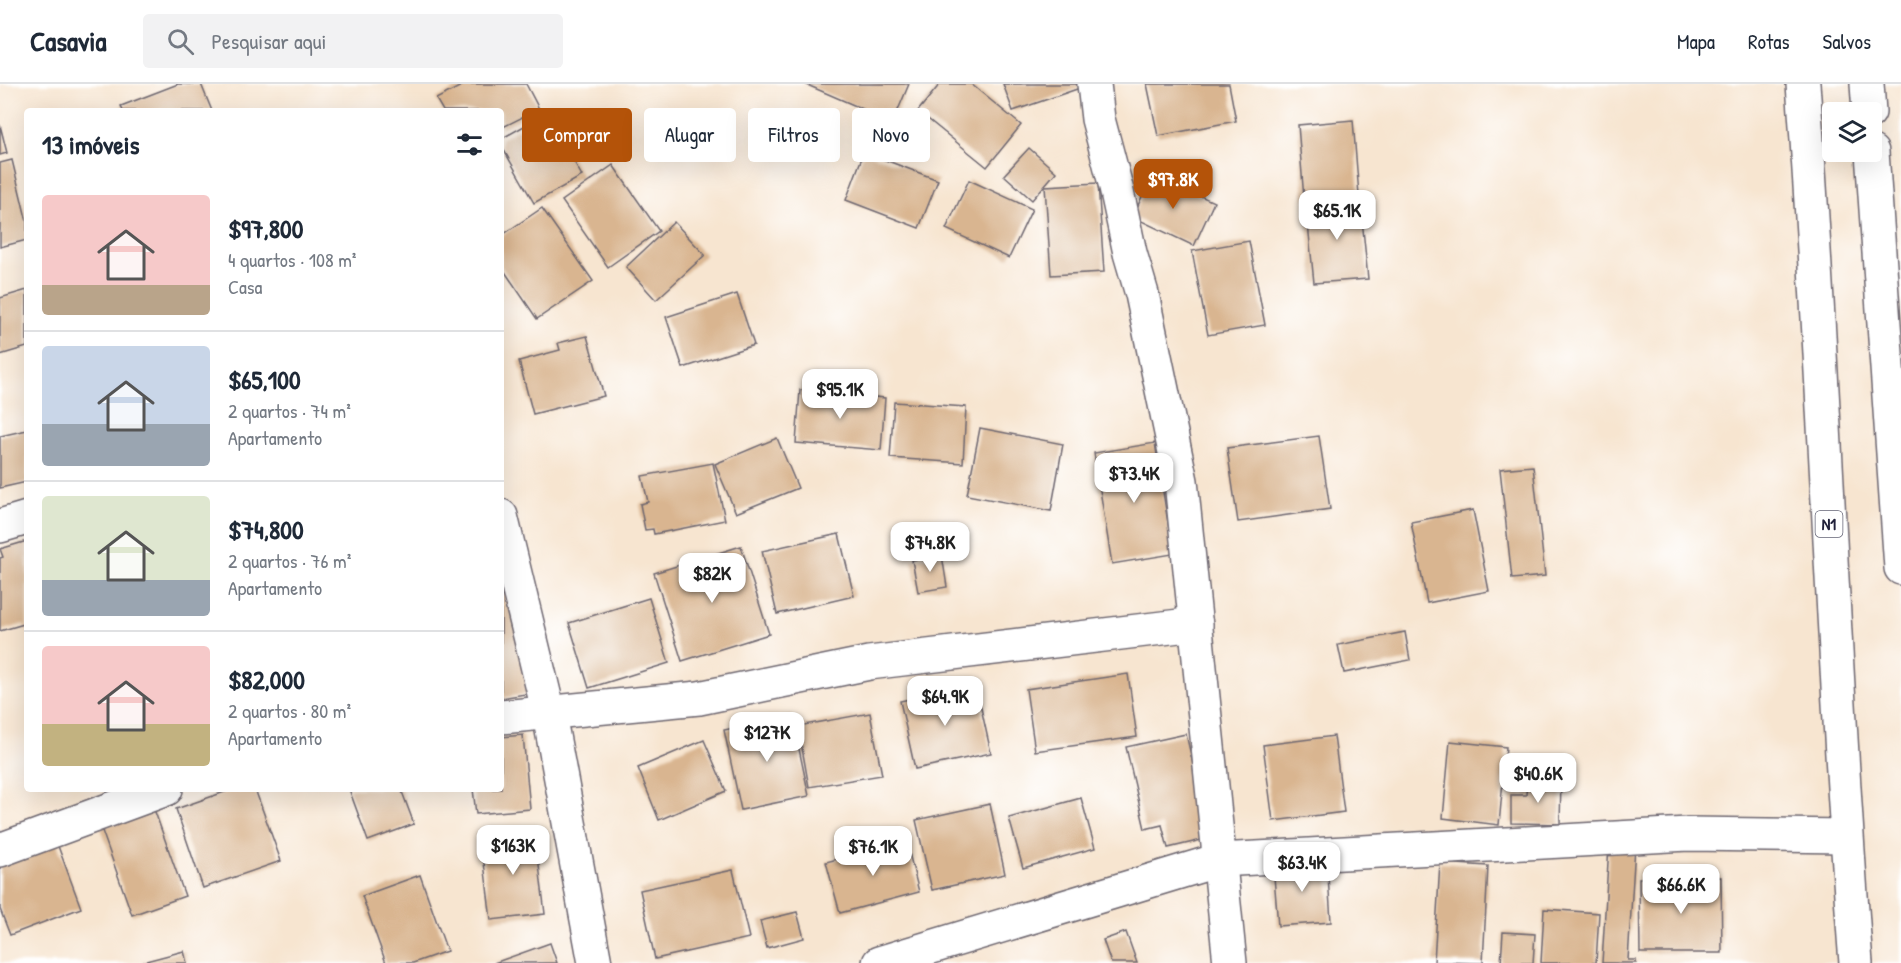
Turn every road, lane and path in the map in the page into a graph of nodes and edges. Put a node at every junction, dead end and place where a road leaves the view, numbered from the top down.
1 (1094, 84) edge
2 (1803, 84) edge
3 (1867, 84) edge
4 (1868, 102) edge
5 (1873, 162) edge
6 (24, 519) edge
7 (0, 526) edge
8 (504, 528) edge
9 (1901, 568) edge
10 (1196, 624) junction
11 (549, 714) junction
12 (504, 717) edge
13 (158, 792) edge
14 (1846, 836) junction
15 (0, 850) edge
16 (1219, 860) junction
17 (595, 963) edge
18 (879, 963) edge
19 (1230, 963) edge
20 (1856, 963) edge

1 - 10 street
2 - 14 street, N1
3 - 4 street
5 - 9 street
6 - 7 street
8 - 11 street
10 - 11 street
10 - 16 street
11 - 12 street
11 - 17 street
13 - 15 street
14 - 16 street
14 - 20 street, N1
16 - 18 street
16 - 19 street

